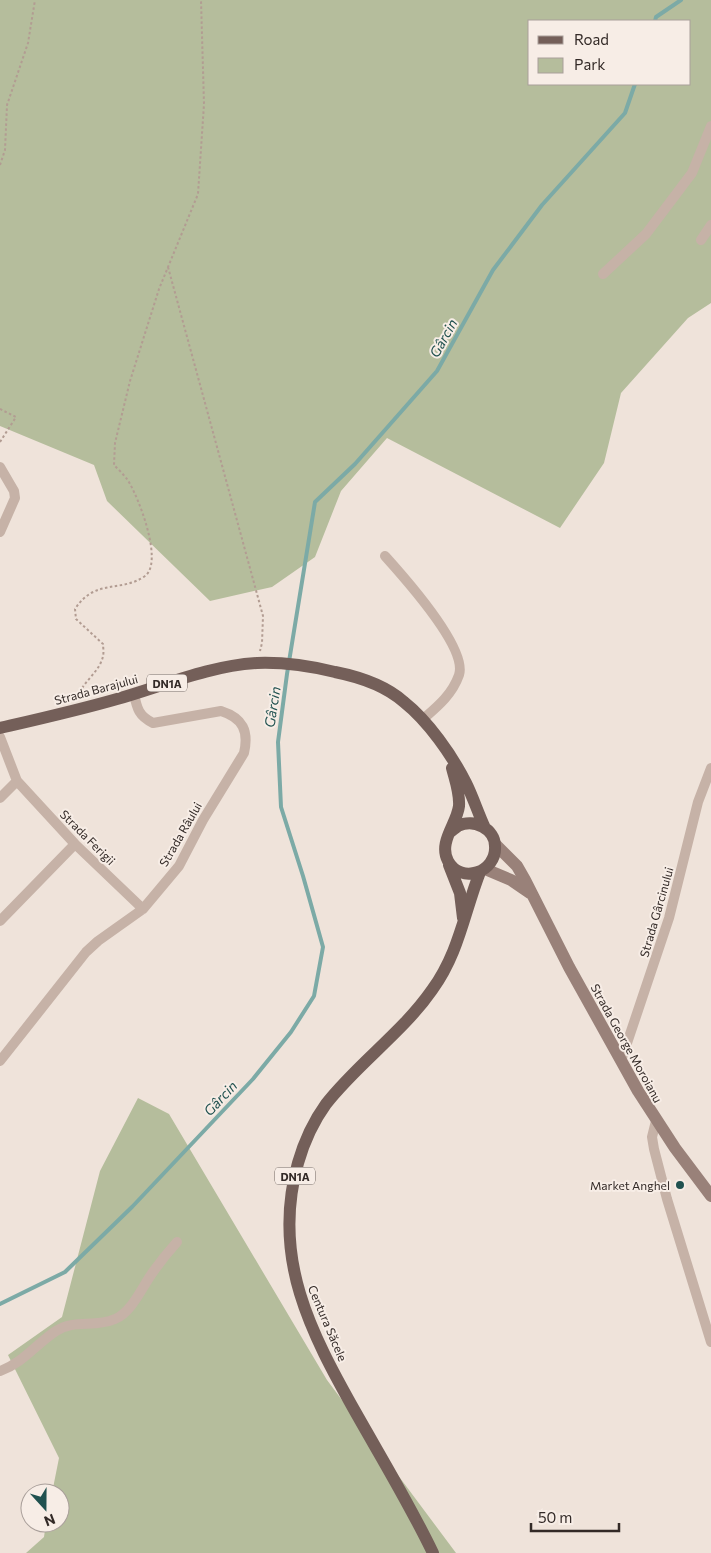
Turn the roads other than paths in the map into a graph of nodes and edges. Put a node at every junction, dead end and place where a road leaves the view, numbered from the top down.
1 (711, 126) edge
2 (711, 225) edge
3 (701, 240) dead end
4 (603, 274) dead end
5 (0, 467) edge
6 (0, 532) edge
7 (385, 556) dead end
8 (134, 694) junction
9 (422, 720) junction
10 (0, 728) edge
11 (0, 738) edge
12 (448, 753) junction
13 (711, 768) edge
14 (17, 781) junction
15 (0, 798) edge
16 (485, 828) junction
17 (449, 833) junction
18 (75, 844) junction
19 (495, 844) junction
20 (448, 860) junction
21 (483, 871) junction
22 (532, 894) junction
23 (143, 909) junction
24 (0, 921) edge
25 (463, 927) junction
26 (0, 1061) edge
27 (621, 1062) junction
28 (656, 1120) junction
29 (711, 1196) edge
30 (177, 1242) dead end
31 (711, 1342) edge
32 (0, 1371) edge
33 (433, 1553) edge

1 - 4 street
2 - 3 street
5 - 6 street
7 - 9 street
8 - 9 main road, Strada Barajului / DN1A
8 - 10 main road, Strada Barajului / DN1A
8 - 23 street, Strada Râului
9 - 12 main road, DN1A
11 - 14 street, Strada Ferigii
12 - 16 main road, DN1A
12 - 17 main road, DN1A
13 - 27 street, Strada Gârcinului
14 - 15 street
14 - 18 street, Strada Ferigii
16 - 17 main road
16 - 19 main road, DN1A
17 - 20 main road, DN1A
18 - 23 street, Strada Ferigii
18 - 24 street
19 - 21 main road, DN1A
19 - 22 main road, Strada George Moroianu
20 - 21 main road
20 - 25 main road, Centura Săcele / DN1A
21 - 22 main road, Strada George Moroianu
21 - 25 main road, Centura Săcele / DN1A
22 - 27 main road, Strada George Moroianu
23 - 26 street, Strada Râului
25 - 33 main road, Centura Săcele / DN1A
27 - 28 main road, Strada George Moroianu
28 - 29 main road, Strada George Moroianu
28 - 31 street
30 - 32 street

